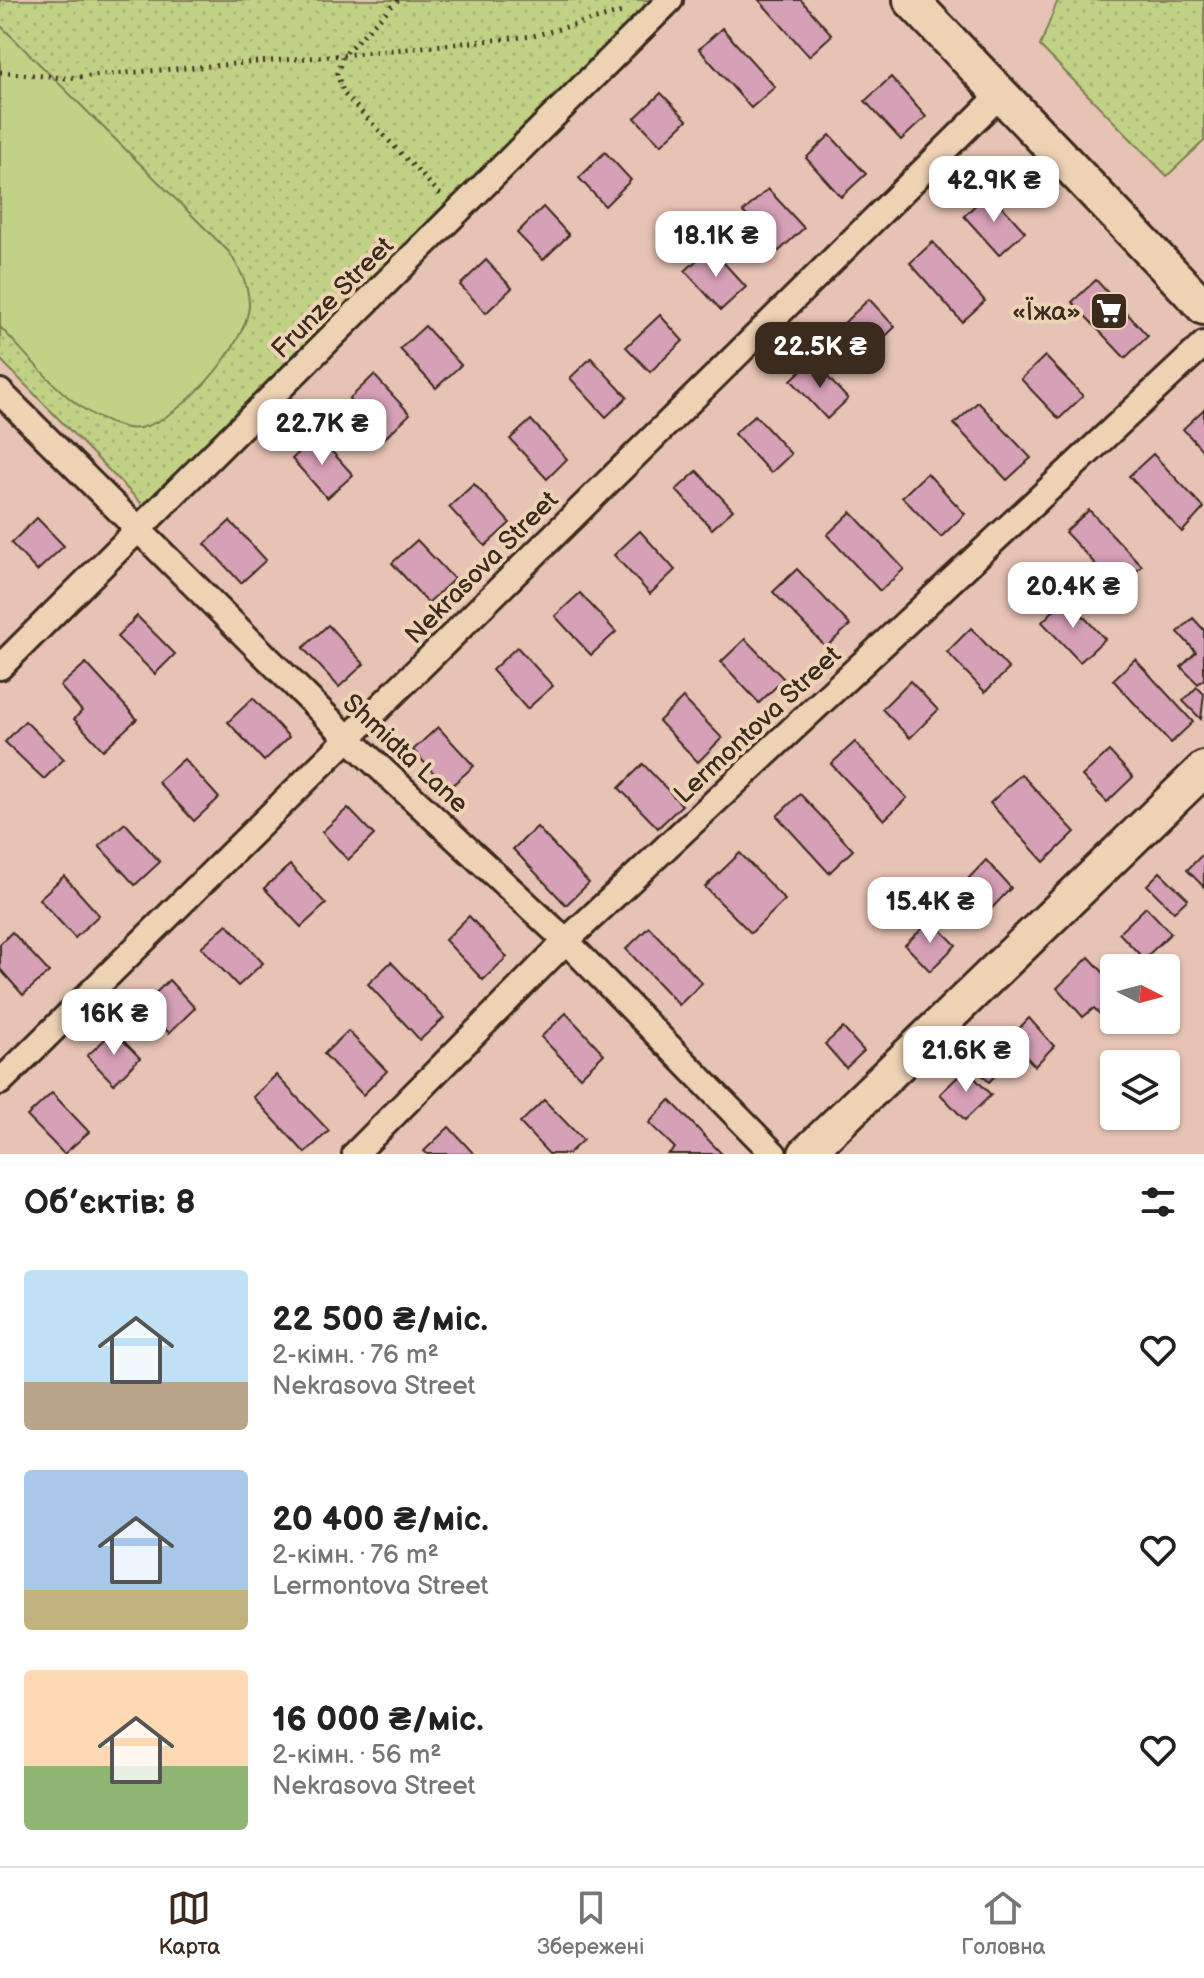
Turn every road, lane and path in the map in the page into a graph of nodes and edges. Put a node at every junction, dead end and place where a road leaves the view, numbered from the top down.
1 (398, 0) edge
2 (670, 0) edge
3 (911, 0) edge
4 (630, 10) dead end
5 (343, 55) junction
6 (0, 72) edge
7 (1002, 93) junction
8 (457, 212) junction
9 (1204, 307) edge
10 (1204, 344) edge
11 (0, 392) edge
12 (138, 529) junction
13 (0, 667) edge
14 (347, 737) junction
15 (1204, 769) edge
16 (566, 941) junction
17 (0, 1082) edge
18 (355, 1154) edge
19 (774, 1154) edge
20 (806, 1154) edge

1 - 5 path
2 - 8 street, Frunze Street
3 - 7 street
4 - 5 path
5 - 6 path
5 - 8 path
7 - 9 street
7 - 14 street, Nekrasova Street
8 - 12 street, Frunze Street
10 - 16 street, Lermontova Street
11 - 12 street, Shmidta Lane
12 - 13 street, Frunze Street
12 - 14 street, Shmidta Lane
14 - 16 street, Shmidta Lane
14 - 17 street, Nekrasova Street
15 - 20 street
16 - 18 street, Lermontova Street
16 - 19 street, Shmidta Lane

